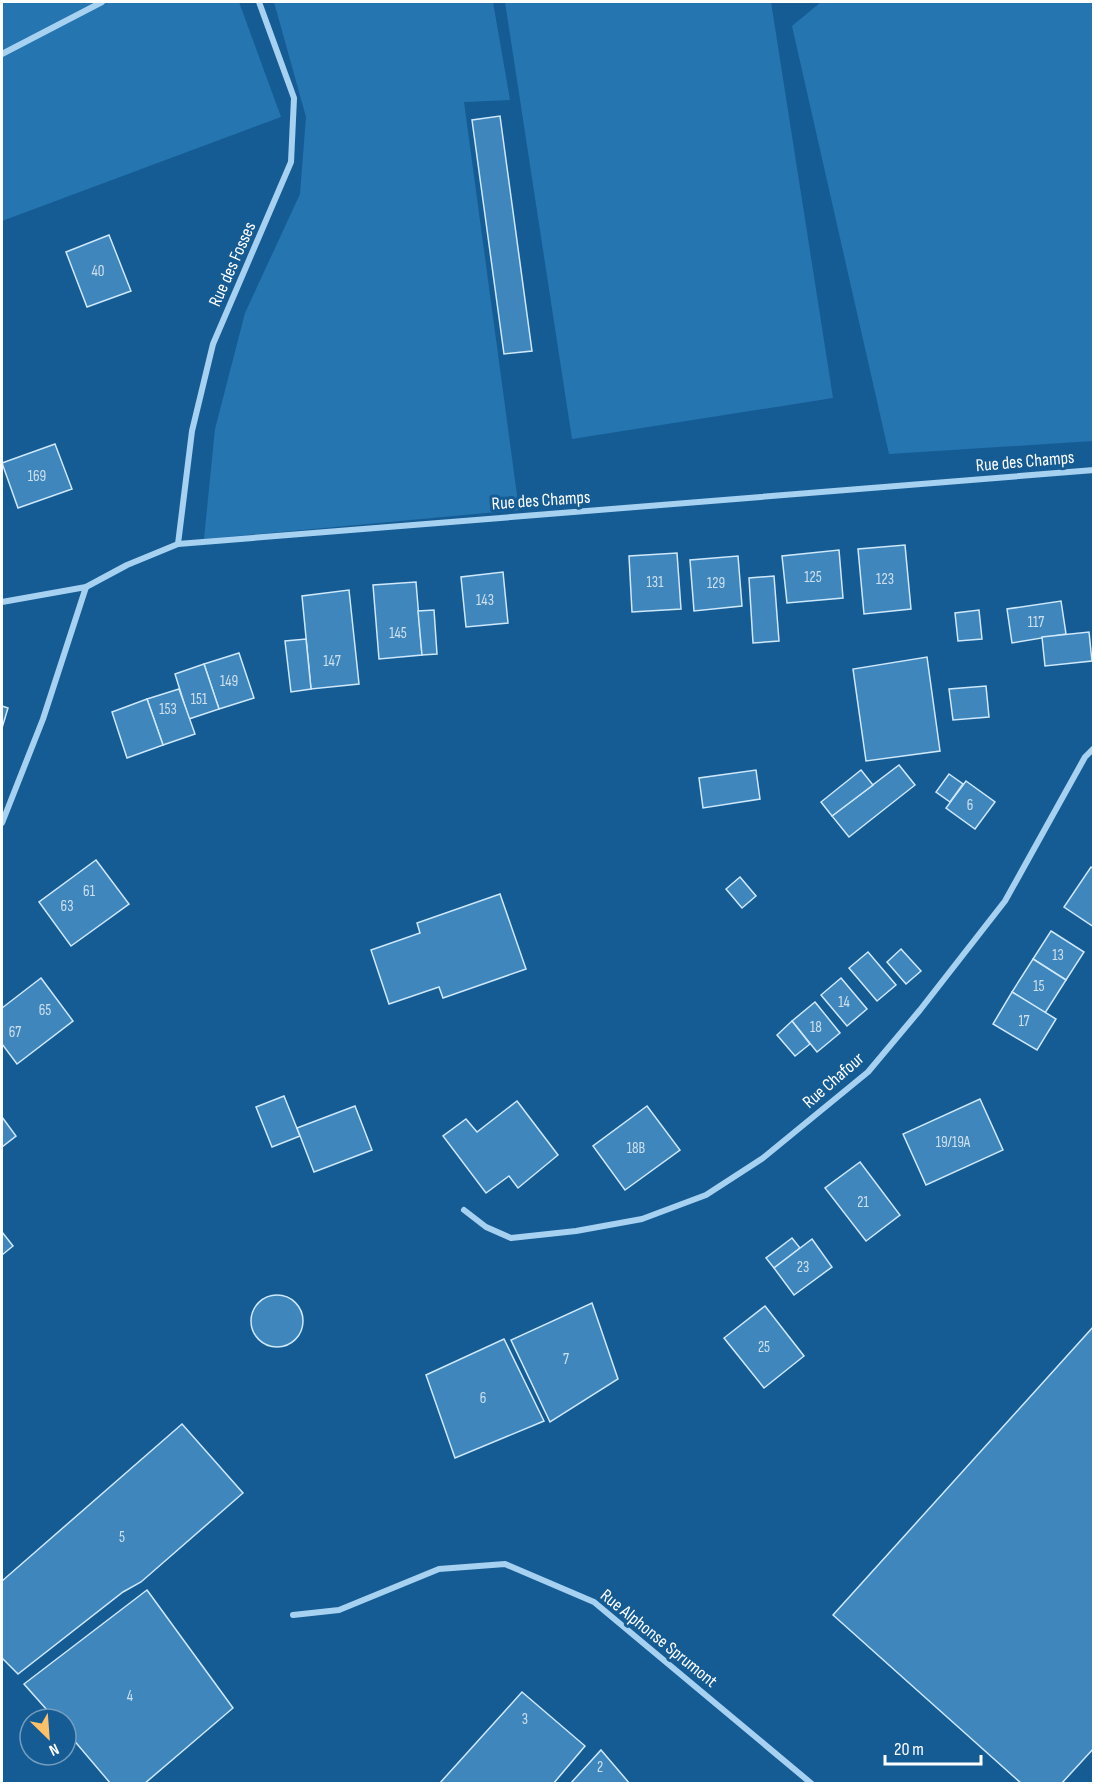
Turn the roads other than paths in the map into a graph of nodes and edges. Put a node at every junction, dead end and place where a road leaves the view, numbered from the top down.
1 (102, 2) edge
2 (259, 2) edge
3 (2, 54) edge
4 (1094, 470) edge
5 (178, 544) junction
6 (86, 587) junction
7 (2, 602) edge
8 (1094, 748) edge
9 (2, 823) edge
10 (464, 1210) dead end
11 (293, 1615) dead end
12 (812, 1784) edge

1 - 3 street
2 - 5 street, Rue des Fosses
4 - 5 street, Rue des Champs
5 - 6 street, Rue des Champs
6 - 7 street, Rue des Champs
6 - 9 street
8 - 10 street, Rue Chafour
11 - 12 street, Rue Alphonse Sprumont

